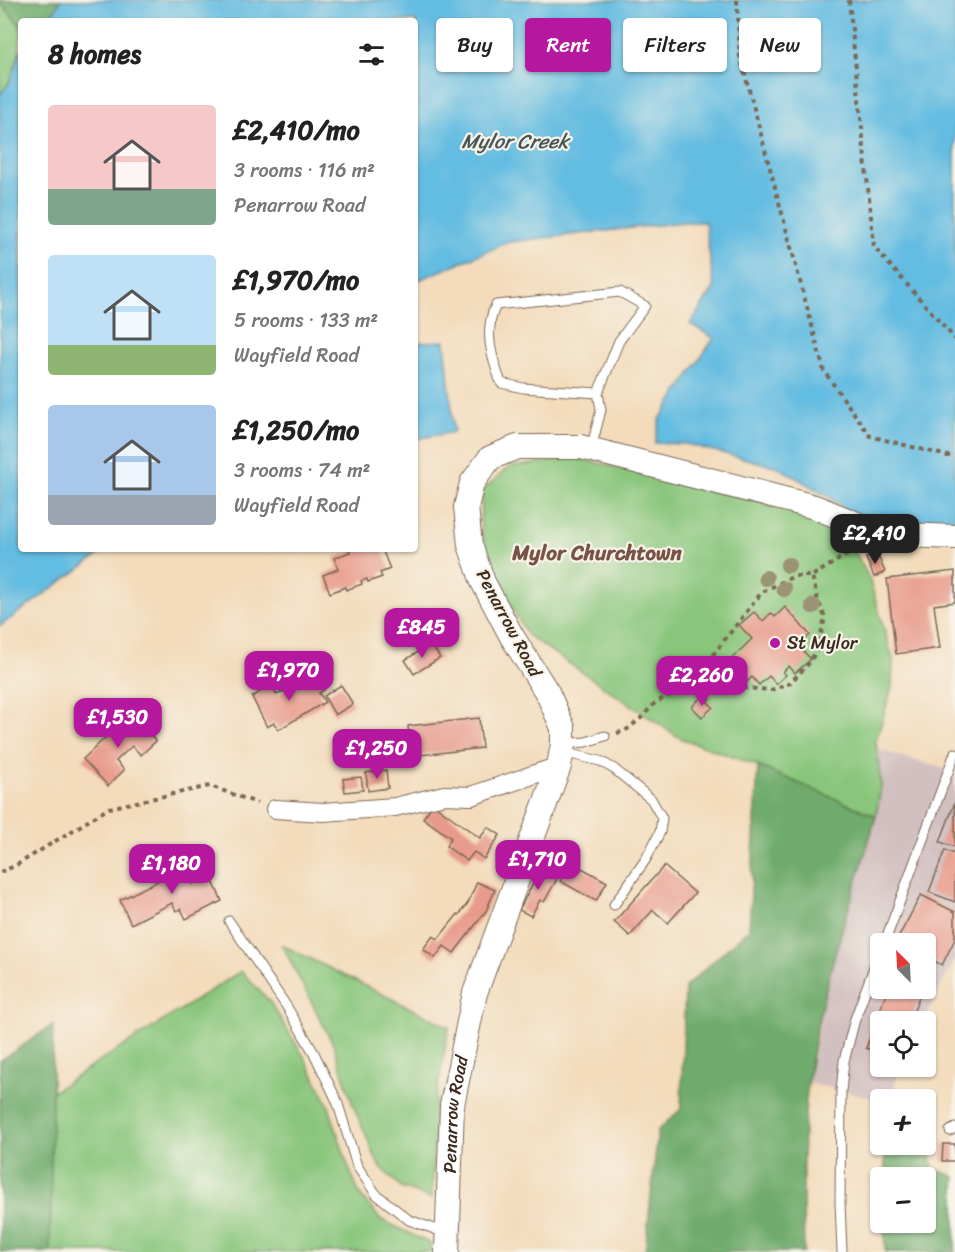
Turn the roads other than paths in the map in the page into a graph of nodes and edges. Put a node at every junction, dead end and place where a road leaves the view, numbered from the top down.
1 (598, 393) junction
2 (591, 449) junction
3 (955, 537) edge
4 (605, 736) road end
5 (955, 753) edge
6 (562, 754) junction
7 (275, 809) road end
8 (614, 905) dead end
9 (229, 921) dead end
10 (888, 933) edge
11 (870, 978) edge
12 (448, 1243) edge
13 (842, 1252) edge

1 - 1 lane
1 - 2 lane
2 - 3 street, Penarrow Road
2 - 6 street, Penarrow Road
4 - 6 lane
5 - 10 lane
6 - 7 street
6 - 8 lane
6 - 12 street, Penarrow Road
9 - 12 lane
11 - 13 lane

